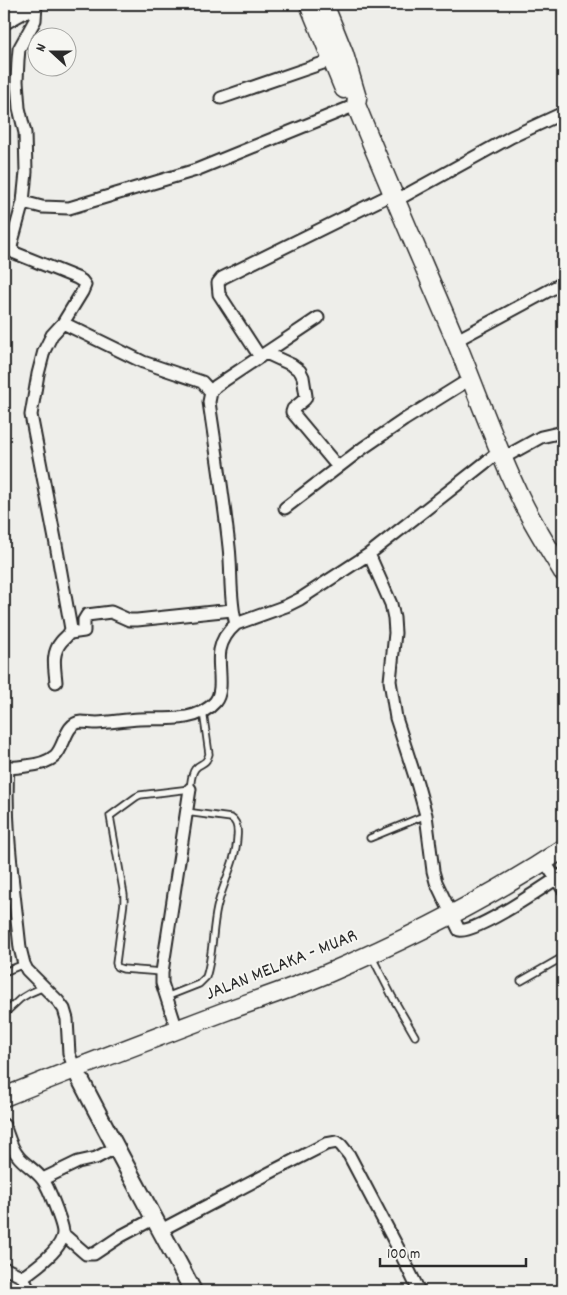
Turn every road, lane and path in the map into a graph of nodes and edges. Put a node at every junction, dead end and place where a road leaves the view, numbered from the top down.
1 (29, 4) edge
2 (36, 4) edge
3 (309, 4) edge
4 (324, 4) edge
5 (4, 18) edge
6 (332, 60) junction
7 (222, 98) dead end
8 (356, 105) junction
9 (563, 113) edge
10 (393, 197) junction
11 (23, 202) junction
12 (9, 253) edge
13 (563, 280) edge
14 (318, 318) dead end
15 (62, 323) junction
16 (455, 341) junction
17 (263, 355) junction
18 (470, 379) junction
19 (211, 392) junction
20 (563, 432) edge
21 (501, 455) junction
22 (338, 467) junction
23 (285, 508) dead end
24 (370, 554) junction
25 (563, 572) edge
26 (232, 610) junction
27 (236, 624) junction
28 (70, 634) junction
29 (56, 682) dead end
30 (202, 711) junction
31 (6, 766) edge
32 (190, 789) junction
33 (186, 812) junction
34 (426, 816) junction
35 (370, 838) dead end
36 (563, 849) edge
37 (544, 861) junction
38 (560, 876) edge
39 (563, 889) edge
40 (452, 915) junction
41 (371, 954) junction
42 (563, 957) edge
43 (24, 964) junction
44 (4, 972) edge
45 (162, 972) junction
46 (522, 981) dead end
47 (44, 987) junction
48 (166, 997) junction
49 (4, 1014) edge
50 (176, 1030) junction
51 (415, 1036) dead end
52 (75, 1068) junction
53 (4, 1097) edge
54 (4, 1125) edge
55 (115, 1148) junction
56 (42, 1179) junction
57 (158, 1224) junction
58 (63, 1234) junction
59 (4, 1268) edge
60 (22, 1277) junction
61 (29, 1291) edge
62 (193, 1291) edge
63 (419, 1291) edge

1 - 5 highway
2 - 11 street
3 - 6 main road
4 - 8 main road
6 - 7 street
6 - 8 main road
8 - 10 main road
8 - 11 street
9 - 10 street
10 - 16 main road
10 - 17 street
11 - 12 street
12 - 15 street
13 - 16 street
14 - 17 street
15 - 19 street
15 - 28 street
16 - 18 main road
17 - 19 street
17 - 22 street
18 - 21 main road
18 - 22 street
19 - 26 street
20 - 21 street
21 - 24 street
21 - 25 main road
22 - 23 street
24 - 27 street
24 - 34 street
26 - 27 street
26 - 28 street
27 - 30 street
28 - 29 street
30 - 31 street
30 - 32 lane
31 - 43 street
32 - 33 street
32 - 45 lane
33 - 45 street
33 - 48 lane
34 - 35 lane
34 - 40 street
36 - 37 main road, JALAN MELAKA - MUAR
37 - 38 street
37 - 40 main road, JALAN MELAKA - MUAR
38 - 39 street
38 - 40 street
40 - 41 main road, JALAN MELAKA - MUAR
41 - 50 main road, JALAN MELAKA - MUAR
41 - 51 lane
42 - 46 lane
43 - 44 lane
43 - 47 street
45 - 48 street
47 - 49 lane
47 - 52 street
48 - 50 street
50 - 52 main road, JALAN MELAKA - MUAR
52 - 53 main road, JALAN MELAKA - MUAR
52 - 55 street
54 - 56 street
55 - 56 street
55 - 57 street
56 - 58 street
57 - 58 street
57 - 62 street
57 - 63 street
58 - 60 street
59 - 60 street
60 - 61 street

